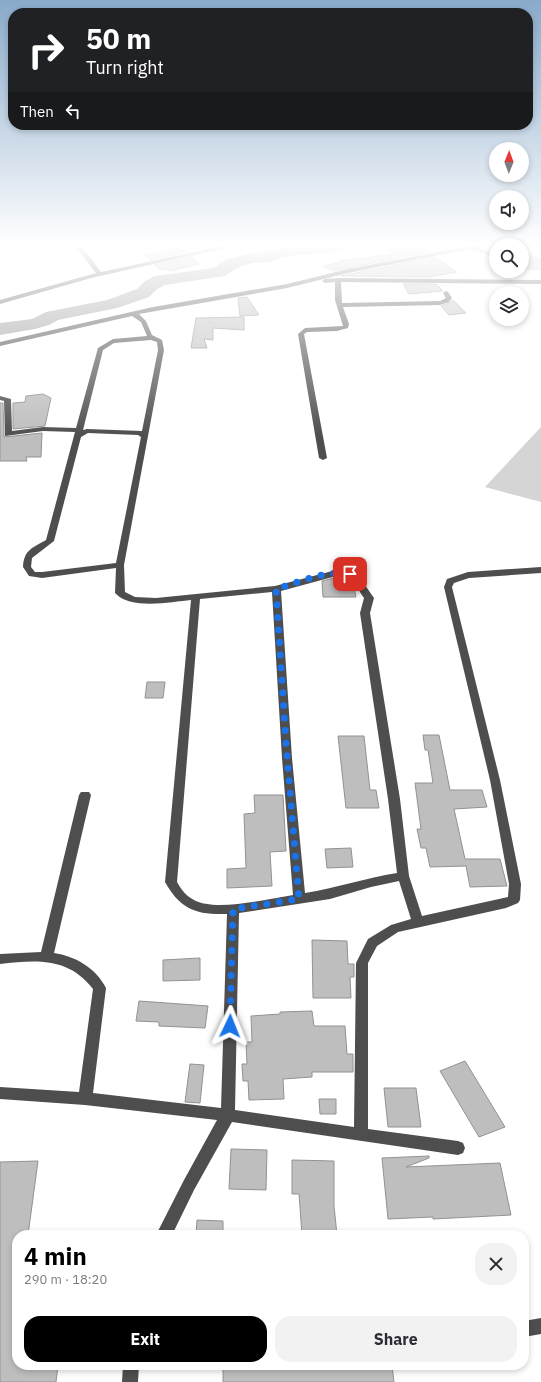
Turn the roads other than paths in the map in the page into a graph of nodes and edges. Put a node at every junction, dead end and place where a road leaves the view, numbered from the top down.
1 (170, 307) edge
2 (341, 307) edge
3 (134, 314) junction
4 (151, 338) junction
5 (0, 344) edge
6 (0, 398) edge
7 (78, 433) junction
8 (145, 437) junction
9 (323, 458) dead end
10 (120, 566) junction
11 (541, 570) edge
12 (276, 589) junction
13 (196, 597) junction
14 (85, 795) dead end
15 (404, 876) junction
16 (299, 899) junction
17 (233, 909) junction
18 (418, 922) junction
19 (46, 958) junction
20 (0, 959) edge
21 (0, 1093) edge
22 (85, 1099) junction
23 (228, 1115) junction
24 (361, 1135) junction
25 (458, 1148) dead end
26 (166, 1230) edge
27 (541, 1326) edge
28 (529, 1328) edge
29 (130, 1370) edge
30 (130, 1382) edge

1 - 3 street
2 - 9 street
3 - 4 street
3 - 5 street
4 - 7 street
4 - 8 street
6 - 7 street
7 - 8 street
7 - 10 street
8 - 10 street
10 - 13 street
11 - 18 street
12 - 13 street
12 - 15 street
12 - 16 street
13 - 17 street
14 - 19 street
15 - 16 street
15 - 18 street
16 - 17 street
17 - 23 street
18 - 24 street
19 - 20 street
19 - 22 street
21 - 22 street
22 - 23 street
23 - 24 street
23 - 26 street
24 - 25 street
27 - 28 street
29 - 30 street

